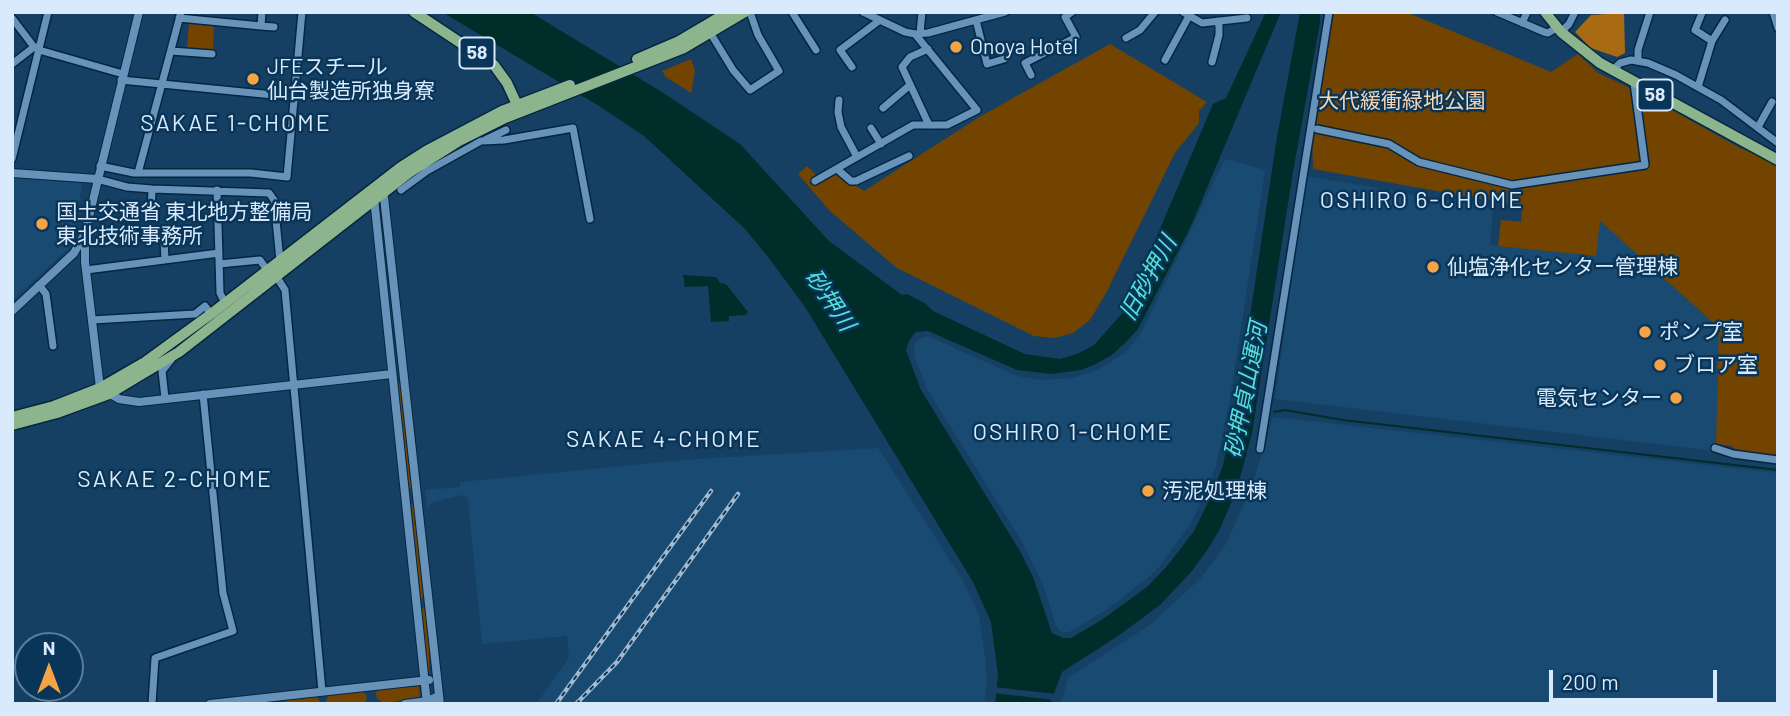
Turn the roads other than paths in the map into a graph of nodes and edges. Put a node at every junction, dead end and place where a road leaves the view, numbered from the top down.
1 (48, 12) edge
2 (139, 12) edge
3 (262, 12) edge
4 (302, 12) edge
5 (414, 12) edge
6 (728, 12) edge
7 (747, 12) edge
8 (792, 12) edge
9 (863, 12) edge
10 (922, 12) edge
11 (1005, 12) edge
12 (1072, 12) edge
13 (1155, 12) edge
14 (1329, 12) edge
15 (1527, 12) edge
16 (1545, 12) edge
17 (1575, 12) edge
18 (1650, 12) edge
19 (1773, 12) edge
20 (1500, 13) edge
21 (1702, 13) edge
22 (1186, 14) edge
23 (180, 15) edge
24 (12, 18) edge
25 (1247, 18) dead end
26 (880, 20) junction
27 (976, 20) junction
28 (1725, 20) dead end
29 (1219, 21) junction
30 (1522, 23) junction
31 (261, 26) junction
32 (274, 27) dead end
33 (1778, 28) edge
34 (1560, 29) junction
35 (711, 34) junction
36 (917, 34) junction
37 (1126, 38) dead end
38 (1712, 41) junction
39 (37, 48) junction
40 (928, 49) junction
41 (816, 50) dead end
42 (171, 51) junction
43 (212, 54) dead end
44 (1004, 59) dead end
45 (1165, 60) dead end
46 (1638, 61) junction
47 (1212, 62) dead end
48 (12, 64) edge
49 (631, 65) junction
50 (852, 67) dead end
51 (1612, 71) junction
52 (1031, 75) dead end
53 (122, 77) junction
54 (1634, 83) junction
55 (161, 85) junction
56 (910, 85) junction
57 (1698, 87) junction
58 (294, 97) junction
59 (839, 100) dead end
60 (1773, 102) edge
61 (519, 108) junction
62 (883, 108) dead end
63 (929, 125) junction
64 (1758, 127) junction
65 (872, 128) dead end
66 (1317, 129) dead end
67 (506, 130) dead end
68 (481, 141) junction
69 (1778, 143) edge
70 (881, 144) junction
71 (909, 156) dead end
72 (857, 157) junction
73 (12, 159) edge
74 (1778, 160) edge
75 (100, 166) junction
76 (425, 167) junction
77 (836, 169) junction
78 (12, 173) edge
79 (138, 173) junction
80 (97, 179) junction
81 (815, 181) dead end
82 (152, 188) junction
83 (217, 190) junction
84 (401, 190) dead end
85 (377, 195) junction
86 (151, 215) dead end
87 (590, 219) dead end
88 (85, 233) junction
89 (164, 238) dead end
90 (74, 253) junction
91 (219, 253) junction
92 (165, 260) junction
93 (279, 261) junction
94 (219, 264) junction
95 (85, 266) junction
96 (271, 273) junction
97 (40, 285) junction
98 (395, 297) junction
99 (384, 298) junction
100 (225, 303) junction
101 (12, 311) edge
102 (211, 314) junction
103 (92, 320) junction
104 (53, 346) dead end
105 (179, 352) junction
106 (403, 371) junction
107 (392, 374) junction
108 (294, 384) junction
109 (105, 391) junction
110 (202, 394) junction
111 (165, 398) junction
112 (12, 418) edge
113 (12, 425) edge
114 (1260, 449) dead end
115 (1716, 449) dead end
116 (1778, 460) edge
117 (437, 679) junction
118 (424, 680) junction
119 (322, 691) junction
120 (439, 700) edge
121 (427, 702) edge
122 (152, 704) edge
123 (210, 704) edge
124 (405, 704) edge

1 - 39 street
2 - 53 street
3 - 31 street
4 - 58 street
5 - 61 main road, 58
6 - 49 main road
7 - 35 main road
7 - 35 street
8 - 41 street
9 - 26 street
10 - 36 street
11 - 27 street
12 - 52 street
13 - 37 street
14 - 114 street
15 - 30 street
16 - 34 main road, 58
17 - 34 street
18 - 46 street
19 - 33 street
20 - 30 street
21 - 38 street
22 - 29 street
22 - 45 street
23 - 31 street
23 - 42 street
24 - 39 street
25 - 29 street
26 - 36 street
26 - 50 street
27 - 36 street
27 - 44 street
28 - 38 street
29 - 47 street
30 - 34 street
31 - 32 street
34 - 51 main road, 58
35 - 49 main road
36 - 40 street
38 - 57 street
39 - 48 street
39 - 53 street
39 - 73 street
40 - 56 street
40 - 63 street
42 - 43 street
42 - 55 street
46 - 51 street
46 - 57 street
49 - 61 main road
51 - 54 main road, 58
53 - 55 street
53 - 75 street
54 - 66 street
54 - 74 main road, 58
55 - 58 street
55 - 79 street
56 - 62 street
56 - 63 street
57 - 64 street
58 - 79 street
59 - 72 street
60 - 64 street
61 - 76 main road
61 - 85 main road
63 - 70 street
64 - 69 street
65 - 70 street
67 - 68 street
68 - 76 street
68 - 87 street
70 - 72 street
71 - 77 street
72 - 77 street
75 - 79 street
75 - 80 street
76 - 84 street
76 - 85 main road
77 - 81 street
78 - 80 street
80 - 82 street
80 - 88 street
82 - 83 street
82 - 86 street
83 - 91 street
83 - 93 street
85 - 93 main road
85 - 96 main road
85 - 98 street
85 - 99 street
88 - 90 street
88 - 95 street
89 - 92 street
90 - 95 street
90 - 97 street
91 - 92 street
91 - 94 street
92 - 95 street
93 - 96 main road
94 - 96 street
94 - 100 street
95 - 103 street
96 - 100 main road
96 - 105 main road
96 - 108 street
97 - 101 street
97 - 104 street
98 - 99 street
98 - 106 street
99 - 107 street
100 - 102 main road
102 - 103 street
102 - 109 main road
103 - 109 street
105 - 109 main road
105 - 111 street
106 - 107 street
106 - 117 street
107 - 108 street
107 - 118 street
108 - 110 street
108 - 119 street
109 - 111 street
109 - 112 main road
109 - 113 main road
110 - 111 street
110 - 122 street
115 - 116 street
117 - 118 street
117 - 120 street
118 - 119 street
118 - 121 street
119 - 123 street
120 - 121 street
121 - 124 street

